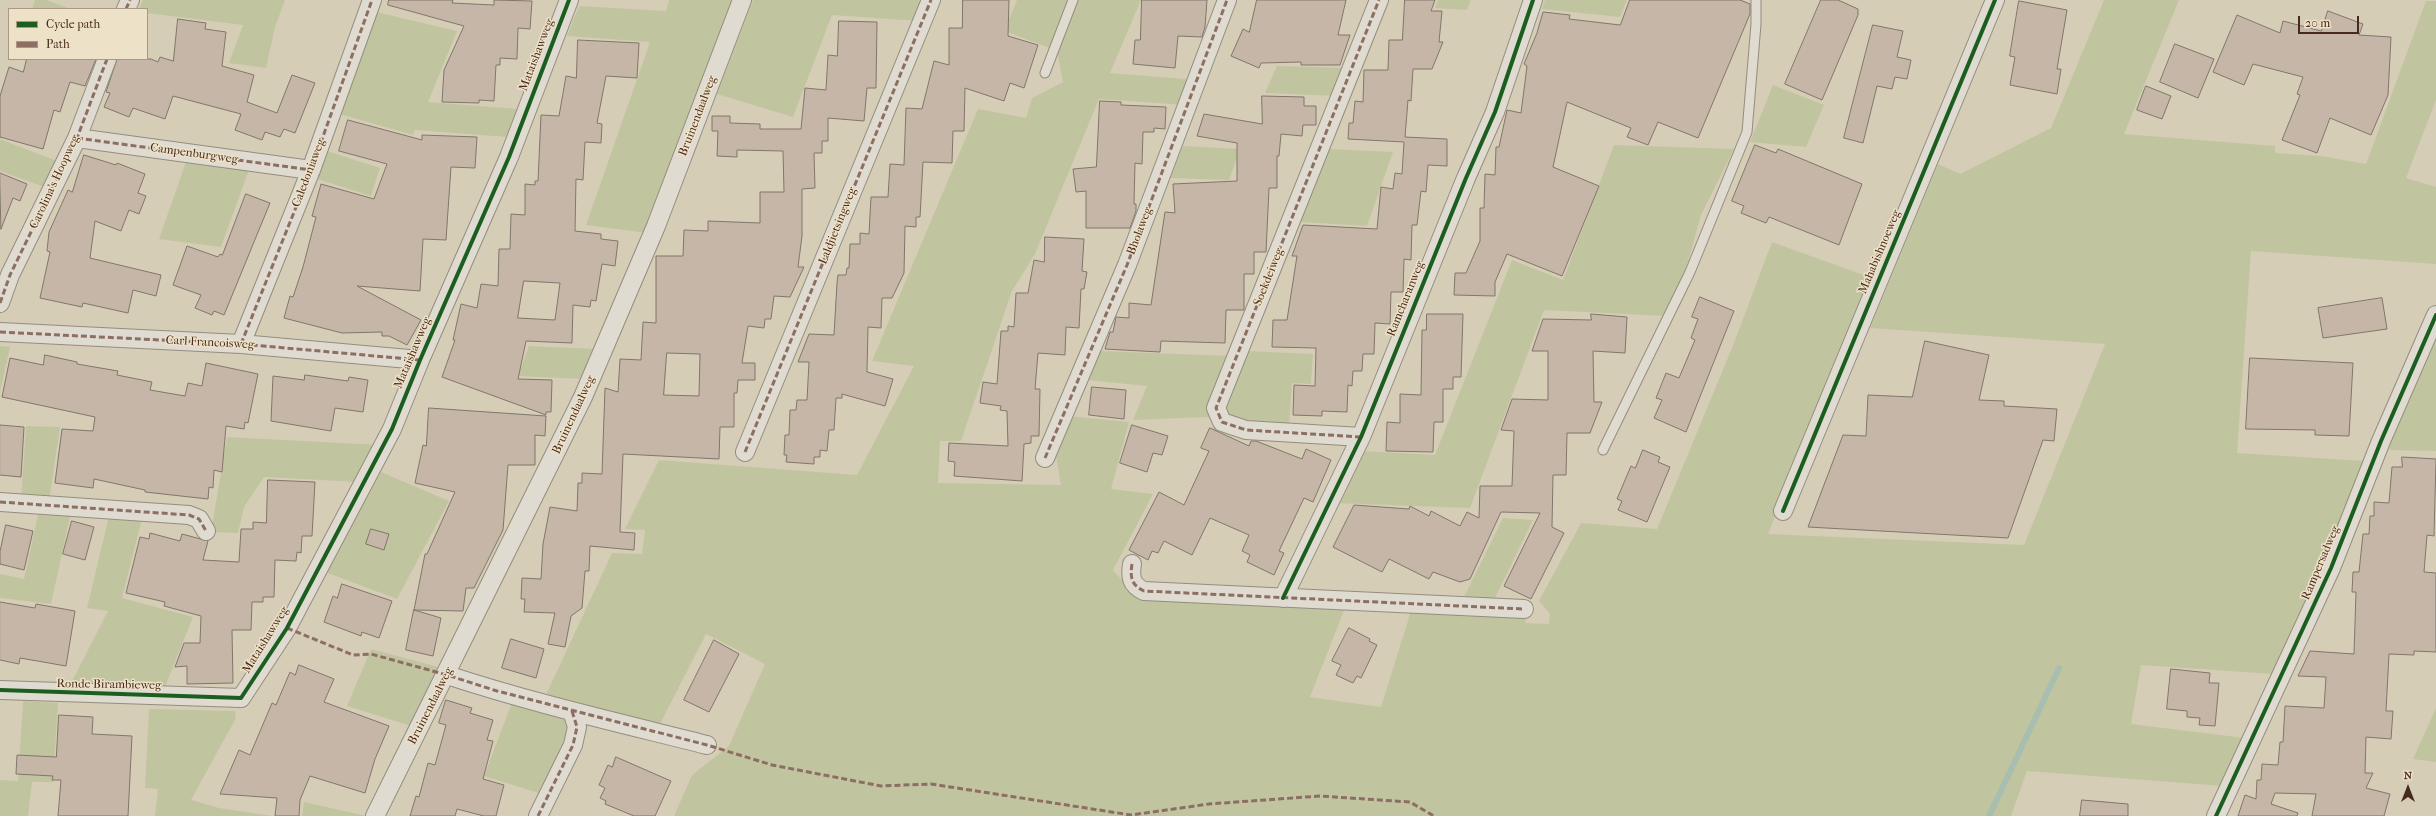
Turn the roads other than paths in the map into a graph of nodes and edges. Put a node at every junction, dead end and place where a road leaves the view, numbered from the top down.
1 (372, 0) edge
2 (569, 0) edge
3 (742, 0) edge
4 (931, 0) edge
5 (1073, 0) edge
6 (1227, 0) edge
7 (1379, 0) edge
8 (1533, 0) edge
9 (1756, 0) edge
10 (1995, 0) edge
11 (107, 60) edge
12 (1044, 73) dead end
13 (76, 138) junction
14 (311, 170) junction
15 (0, 303) edge
16 (2436, 315) edge
17 (0, 332) edge
18 (241, 344) junction
19 (420, 360) junction
20 (1361, 437) junction
21 (1603, 450) dead end
22 (745, 452) dead end
23 (1045, 458) dead end
24 (0, 502) edge
25 (1783, 511) dead end
26 (206, 531) dead end
27 (1132, 564) dead end
28 (1283, 598) junction
29 (1524, 609) dead end
30 (447, 674) junction
31 (0, 690) edge
32 (241, 698) joint
33 (572, 711) junction
34 (707, 745) dead end
35 (375, 816) edge
36 (538, 816) edge
37 (2216, 816) edge

1 - 14 street, Caledoniaweg
2 - 19 street, Mataishawweg
3 - 30 street, Bruinendaalweg
4 - 22 street, Laldjietsingweg
5 - 12 lane
6 - 23 street, Bholaweg
7 - 20 street, Soekdeiweg
8 - 20 street, Ramcharanweg
9 - 21 lane
10 - 25 street, Mahabishnoeweg
11 - 13 street, Carolina's Hoopweg
13 - 14 street, Campenburgweg
13 - 15 street, Carolina's Hoopweg
14 - 18 street, Caledoniaweg
16 - 37 street, Rampersadweg
17 - 18 street, Carl Francoisweg
18 - 19 street, Carl Francoisweg
19 - 32 street, Mataishawweg
20 - 28 street, Ramcharanweg
24 - 26 street
27 - 28 street
28 - 29 street
30 - 33 street
30 - 35 street, Bruinendaalweg
31 - 32 street, Ronde Birambieweg
33 - 34 street
33 - 36 street

